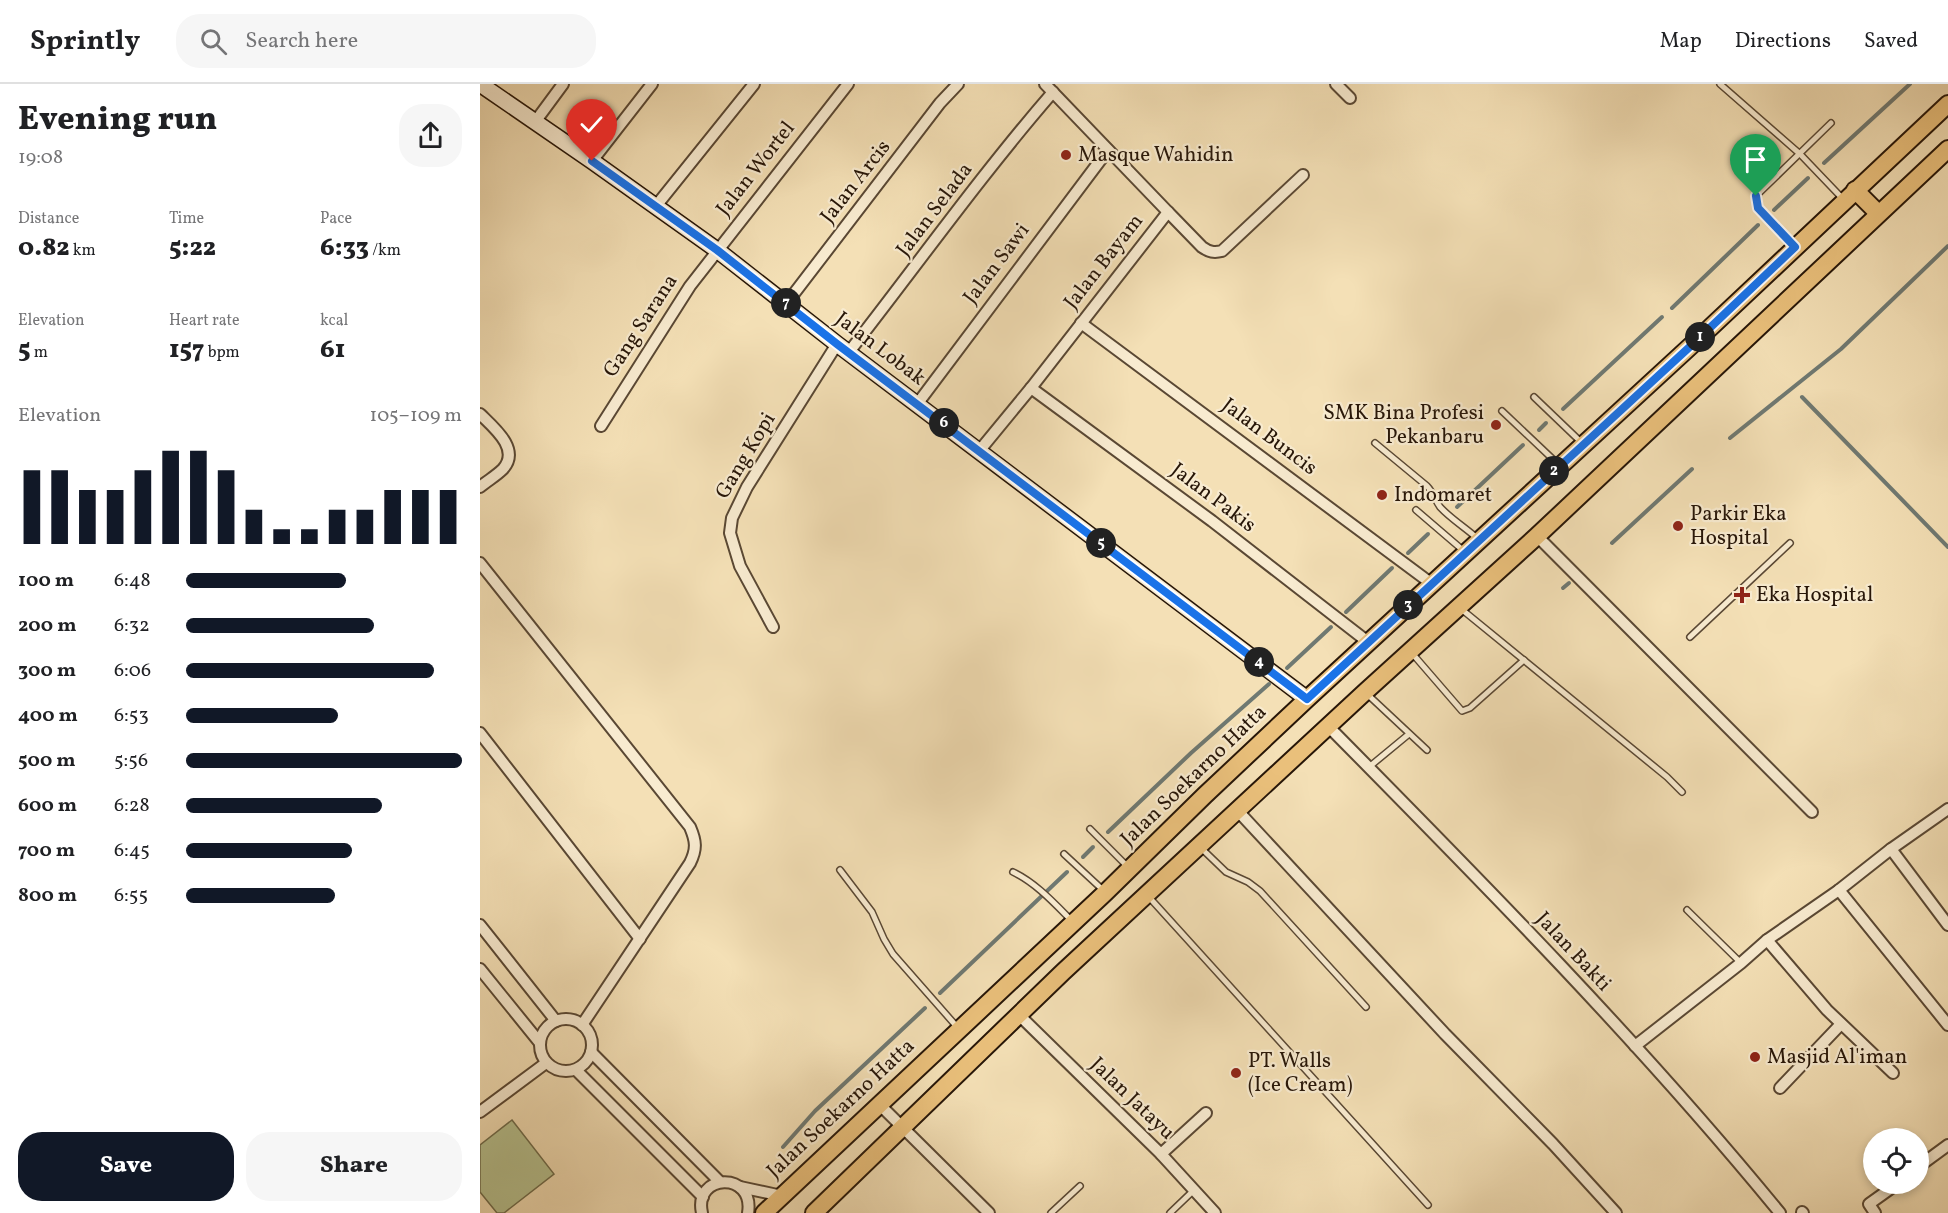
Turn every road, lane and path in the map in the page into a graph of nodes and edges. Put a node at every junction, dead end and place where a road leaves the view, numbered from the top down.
1 (480, 84) edge
2 (563, 84) edge
3 (652, 84) edge
4 (754, 84) edge
5 (958, 84) edge
6 (1336, 84) edge
7 (1720, 84) edge
8 (842, 86) edge
9 (1049, 88) edge
10 (1350, 98) dead end
11 (1948, 104) edge
12 (535, 122) junction
13 (1831, 123) dead end
14 (1948, 149) edge
15 (1108, 150) junction
16 (1800, 154) junction
17 (592, 161) junction
18 (1303, 175) dead end
19 (1850, 195) junction
20 (656, 206) junction
21 (1168, 212) junction
22 (1878, 213) junction
23 (1795, 247) junction
24 (717, 250) junction
25 (786, 304) junction
26 (1081, 323) junction
27 (843, 348) junction
28 (1031, 388) junction
29 (1534, 397) dead end
30 (918, 403) junction
31 (1502, 411) dead end
32 (480, 414) edge
33 (601, 426) dead end
34 (1375, 443) dead end
35 (1584, 444) junction
36 (980, 450) junction
37 (1560, 466) junction
38 (480, 487) edge
39 (1416, 510) dead end
40 (1537, 536) junction
41 (1480, 540) junction
42 (1790, 543) dead end
43 (1466, 553) junction
44 (480, 563) edge
45 (1432, 584) junction
46 (1459, 607) junction
47 (772, 627) dead end
48 (1690, 637) dead end
49 (1368, 642) junction
50 (1410, 651) junction
51 (1524, 660) junction
52 (1365, 692) junction
53 (1307, 699) junction
54 (1329, 727) junction
55 (480, 733) edge
56 (1409, 734) junction
57 (1427, 750) dead end
58 (1369, 767) junction
59 (1682, 792) dead end
60 (1948, 809) edge
61 (1237, 810) junction
62 (1812, 812) dead end
63 (1090, 829) dead end
64 (1198, 846) junction
65 (1892, 849) junction
66 (1064, 854) dead end
67 (1130, 869) junction
68 (840, 870) dead end
69 (1013, 872) dead end
70 (1839, 890) junction
71 (1105, 893) junction
72 (1147, 894) junction
73 (1687, 910) dead end
74 (1073, 923) junction
75 (480, 925) edge
76 (1948, 925) edge
77 (640, 939) junction
78 (1767, 940) junction
79 (1741, 963) junction
80 (480, 969) edge
81 (1366, 1007) dead end
82 (1020, 1016) junction
83 (556, 1021) junction
84 (1841, 1023) junction
85 (1948, 1024) edge
86 (582, 1025) junction
87 (959, 1029) junction
88 (540, 1043) junction
89 (1635, 1046) junction
90 (591, 1052) junction
91 (546, 1063) junction
92 (576, 1070) junction
93 (1893, 1073) dead end
94 (1780, 1088) dead end
95 (879, 1104) junction
96 (480, 1112) edge
97 (1206, 1113) dead end
98 (903, 1128) junction
99 (1948, 1145) edge
100 (1161, 1154) junction
101 (1929, 1159) edge
102 (720, 1182) junction
103 (740, 1186) junction
104 (1080, 1186) dead end
105 (1195, 1189) junction
106 (1883, 1194) edge
107 (782, 1196) junction
108 (703, 1197) junction
109 (1428, 1205) dead end
110 (702, 1213) edge
111 (748, 1213) edge
112 (764, 1213) edge
113 (814, 1213) edge
114 (989, 1213) edge
115 (1051, 1213) edge
116 (1170, 1213) edge
117 (1215, 1213) edge
118 (1616, 1213) edge
119 (1780, 1213) edge
120 (1875, 1213) edge

1 - 12 main road, Jalan Lobak
2 - 12 street
3 - 17 street
4 - 20 street
5 - 25 street, Jalan Arcis
6 - 10 street
7 - 16 lane
8 - 24 street, Jalan Wortel
9 - 15 street
9 - 27 street, Jalan Selada
11 - 19 main road, Jalan Soekarno Hatta
12 - 17 main road, Jalan Lobak
13 - 16 lane
14 - 22 main road
15 - 21 street
15 - 30 street, Jalan Sawi
16 - 19 lane
16 - 23 lane
17 - 20 main road, Jalan Lobak
18 - 21 street, Jalan Bayam
19 - 22 main road
19 - 23 main road, Jalan Soekarno Hatta
20 - 24 main road, Jalan Lobak
21 - 26 street, Jalan Bayam
22 - 40 main road
23 - 35 main road, Jalan Soekarno Hatta
24 - 25 main road, Jalan Lobak
24 - 33 street, Gang Sarana
25 - 27 main road, Jalan Lobak
26 - 28 street, Jalan Bayam
26 - 45 street, Jalan Buncis
27 - 30 main road, Jalan Lobak
27 - 47 street, Gang Kopi
28 - 36 street, Jalan Bayam
28 - 49 street, Jalan Pakis
29 - 35 lane
30 - 36 main road, Jalan Lobak
31 - 37 lane
32 - 38 street
34 - 41 lane
35 - 37 main road, Jalan Soekarno Hatta
36 - 53 main road, Jalan Lobak
37 - 41 main road, Jalan Soekarno Hatta
39 - 43 lane
40 - 46 main road
40 - 62 street
41 - 43 main road, Jalan Soekarno Hatta
42 - 48 lane
43 - 45 main road, Jalan Soekarno Hatta
44 - 77 street
45 - 49 main road, Jalan Soekarno Hatta
46 - 50 main road
46 - 51 lane
49 - 53 main road, Jalan Soekarno Hatta
50 - 51 lane
50 - 52 main road
51 - 59 lane
52 - 54 main road
52 - 56 lane
53 - 67 main road, Jalan Soekarno Hatta
54 - 58 street, Jalan Bakti
54 - 61 main road
55 - 77 street
56 - 57 lane
56 - 58 lane
58 - 89 street, Jalan Bakti
60 - 65 street
61 - 64 main road
61 - 118 street
63 - 67 lane
64 - 72 main road
64 - 81 lane
65 - 70 street
65 - 76 street
66 - 71 lane
67 - 71 main road, Jalan Soekarno Hatta
68 - 87 lane
69 - 74 lane
70 - 78 street
70 - 85 street
71 - 74 main road, Jalan Soekarno Hatta
72 - 82 main road
72 - 109 lane
73 - 79 lane
74 - 87 main road, Jalan Soekarno Hatta
75 - 83 street
77 - 86 street
78 - 79 street
78 - 84 street
79 - 89 street
80 - 88 street
82 - 98 main road
82 - 100 street, Jalan Jatayu
83 - 86 street
83 - 88 street
84 - 93 street
84 - 94 street
86 - 90 street
87 - 95 main road, Jalan Soekarno Hatta
88 - 91 street
89 - 119 street, Jalan Bakti
90 - 92 street
90 - 102 street
91 - 92 street
91 - 96 street
92 - 108 street
95 - 98 street
95 - 107 main road, Jalan Soekarno Hatta
97 - 100 street
98 - 113 main road
98 - 114 street
99 - 101 street
100 - 105 street, Jalan Jatayu
102 - 103 street
102 - 108 street
103 - 107 street
103 - 111 street
104 - 115 lane
105 - 116 lane
105 - 117 street, Jalan Jatayu
106 - 120 street
107 - 112 main road, Jalan Soekarno Hatta
108 - 110 street

